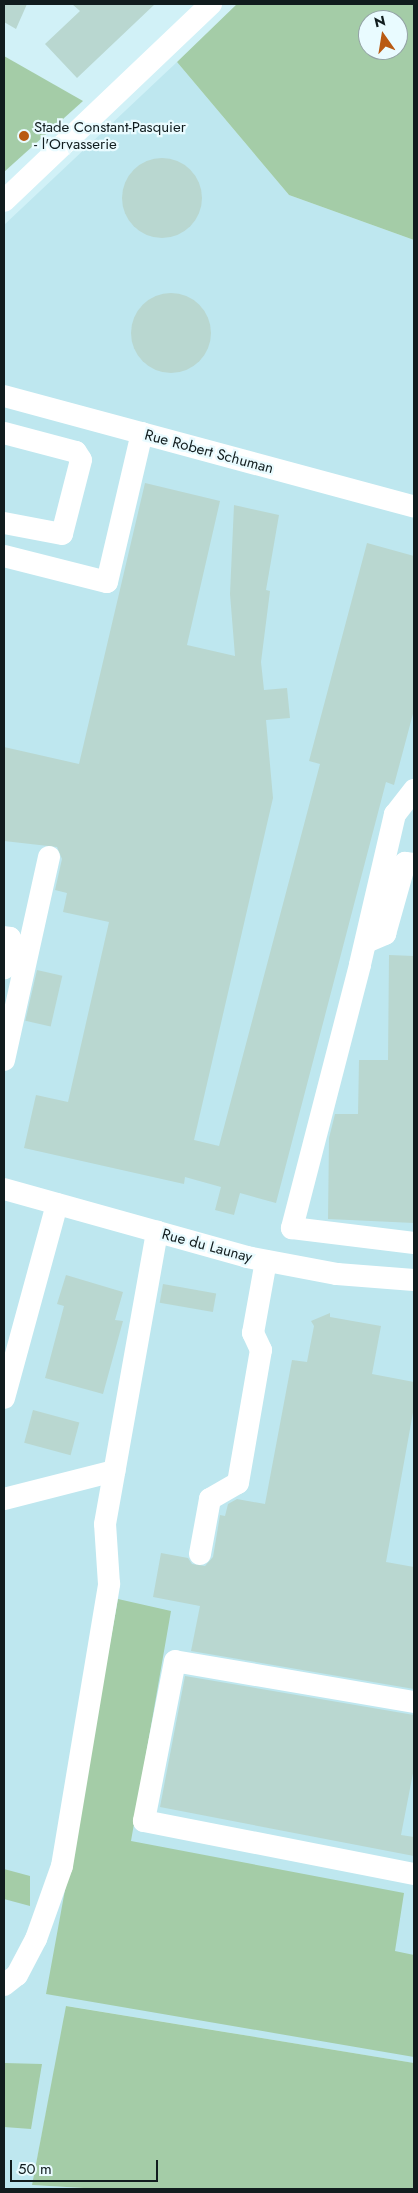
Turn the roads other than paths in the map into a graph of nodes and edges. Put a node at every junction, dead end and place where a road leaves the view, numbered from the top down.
1 (211, 4) edge
2 (4, 201) edge
3 (4, 396) edge
4 (53, 410) junction
5 (4, 433) edge
6 (142, 433) junction
7 (42, 442) junction
8 (414, 507) edge
9 (4, 523) edge
10 (4, 556) edge
11 (414, 790) edge
12 (49, 857) dead end
13 (414, 864) edge
14 (4, 937) edge
15 (366, 942) junction
16 (4, 968) edge
17 (4, 1060) edge
18 (4, 1189) edge
19 (57, 1204) junction
20 (157, 1232) junction
21 (414, 1243) edge
22 (266, 1261) junction
23 (414, 1280) edge
24 (4, 1398) edge
25 (114, 1470) junction
26 (4, 1499) edge
27 (200, 1554) dead end
28 (414, 1702) edge
29 (414, 1874) edge
30 (4, 1984) edge

1 - 2 street
3 - 4 street, Rue Robert Schuman
4 - 6 street, Rue Robert Schuman
4 - 7 street
5 - 7 street
6 - 8 street, Rue Robert Schuman
6 - 10 street
7 - 9 street
11 - 15 street
12 - 17 street
13 - 15 street
14 - 16 street
15 - 21 street
18 - 19 street, Rue du Launay
19 - 20 street, Rue du Launay
19 - 24 street
20 - 22 street, Rue du Launay
20 - 25 street
22 - 23 street, Rue du Launay
22 - 27 street
25 - 26 street
25 - 30 street
28 - 29 street

